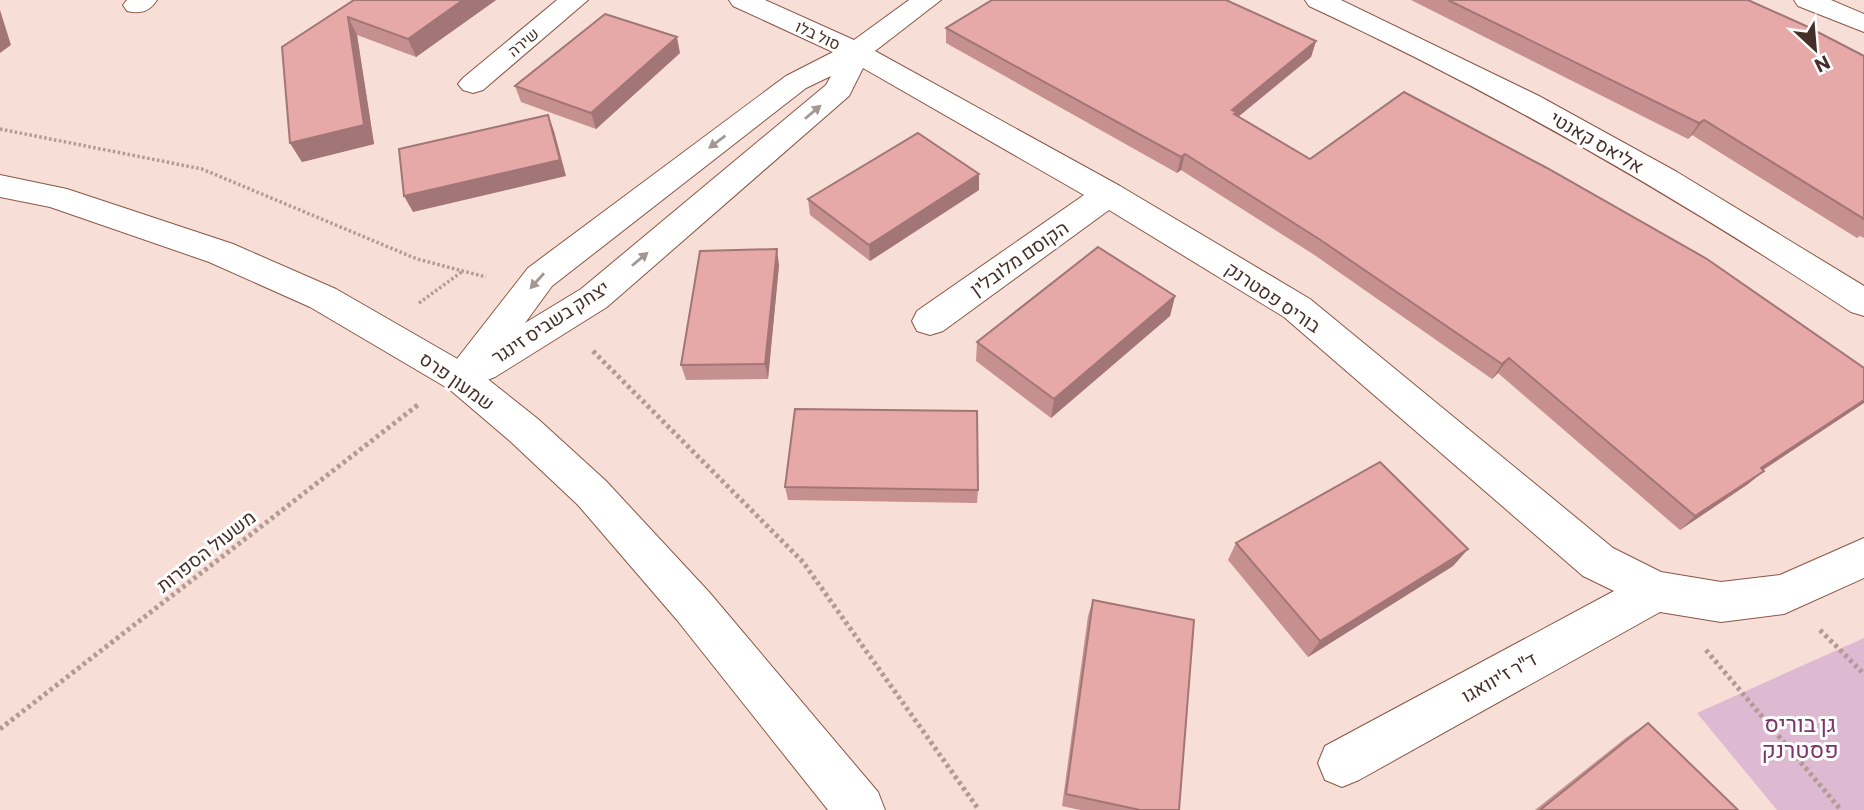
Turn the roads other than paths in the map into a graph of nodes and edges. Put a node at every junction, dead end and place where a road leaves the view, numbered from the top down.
1 (574, 0) edge
2 (743, 0) edge
3 (927, 0) edge
4 (1319, 0) edge
5 (1808, 0) edge
6 (1864, 24) edge
7 (856, 52) junction
8 (473, 84) dead end
9 (0, 186) edge
10 (1108, 194) junction
11 (1864, 303) edge
12 (930, 321) dead end
13 (446, 387) junction
14 (1864, 557) edge
15 (1656, 591) junction
16 (803, 739) junction
17 (1342, 763) dead end
18 (837, 810) edge
19 (860, 810) edge

1 - 8 street, שירה
2 - 7 street, סול בלו
3 - 7 street, יצחק בשביס זינגר
4 - 11 street, אליאס קאנטי
5 - 6 street
7 - 10 street, בוריס פסטרנק
7 -> 13 street, יצחק בשביס זינגר
13 -> 7 street, יצחק בשביס זינגר
9 - 13 street, שמעון פרס
10 - 12 street, הקוסם מלובלין
10 - 15 street, בוריס פסטרנק
13 - 16 street, שמעון פרס
14 - 15 street, בוריס פסטרנק
15 - 17 street, ד"ר ז'יוואגו
16 - 18 street, שמעון פרס
16 - 19 street, שמעון פרס

